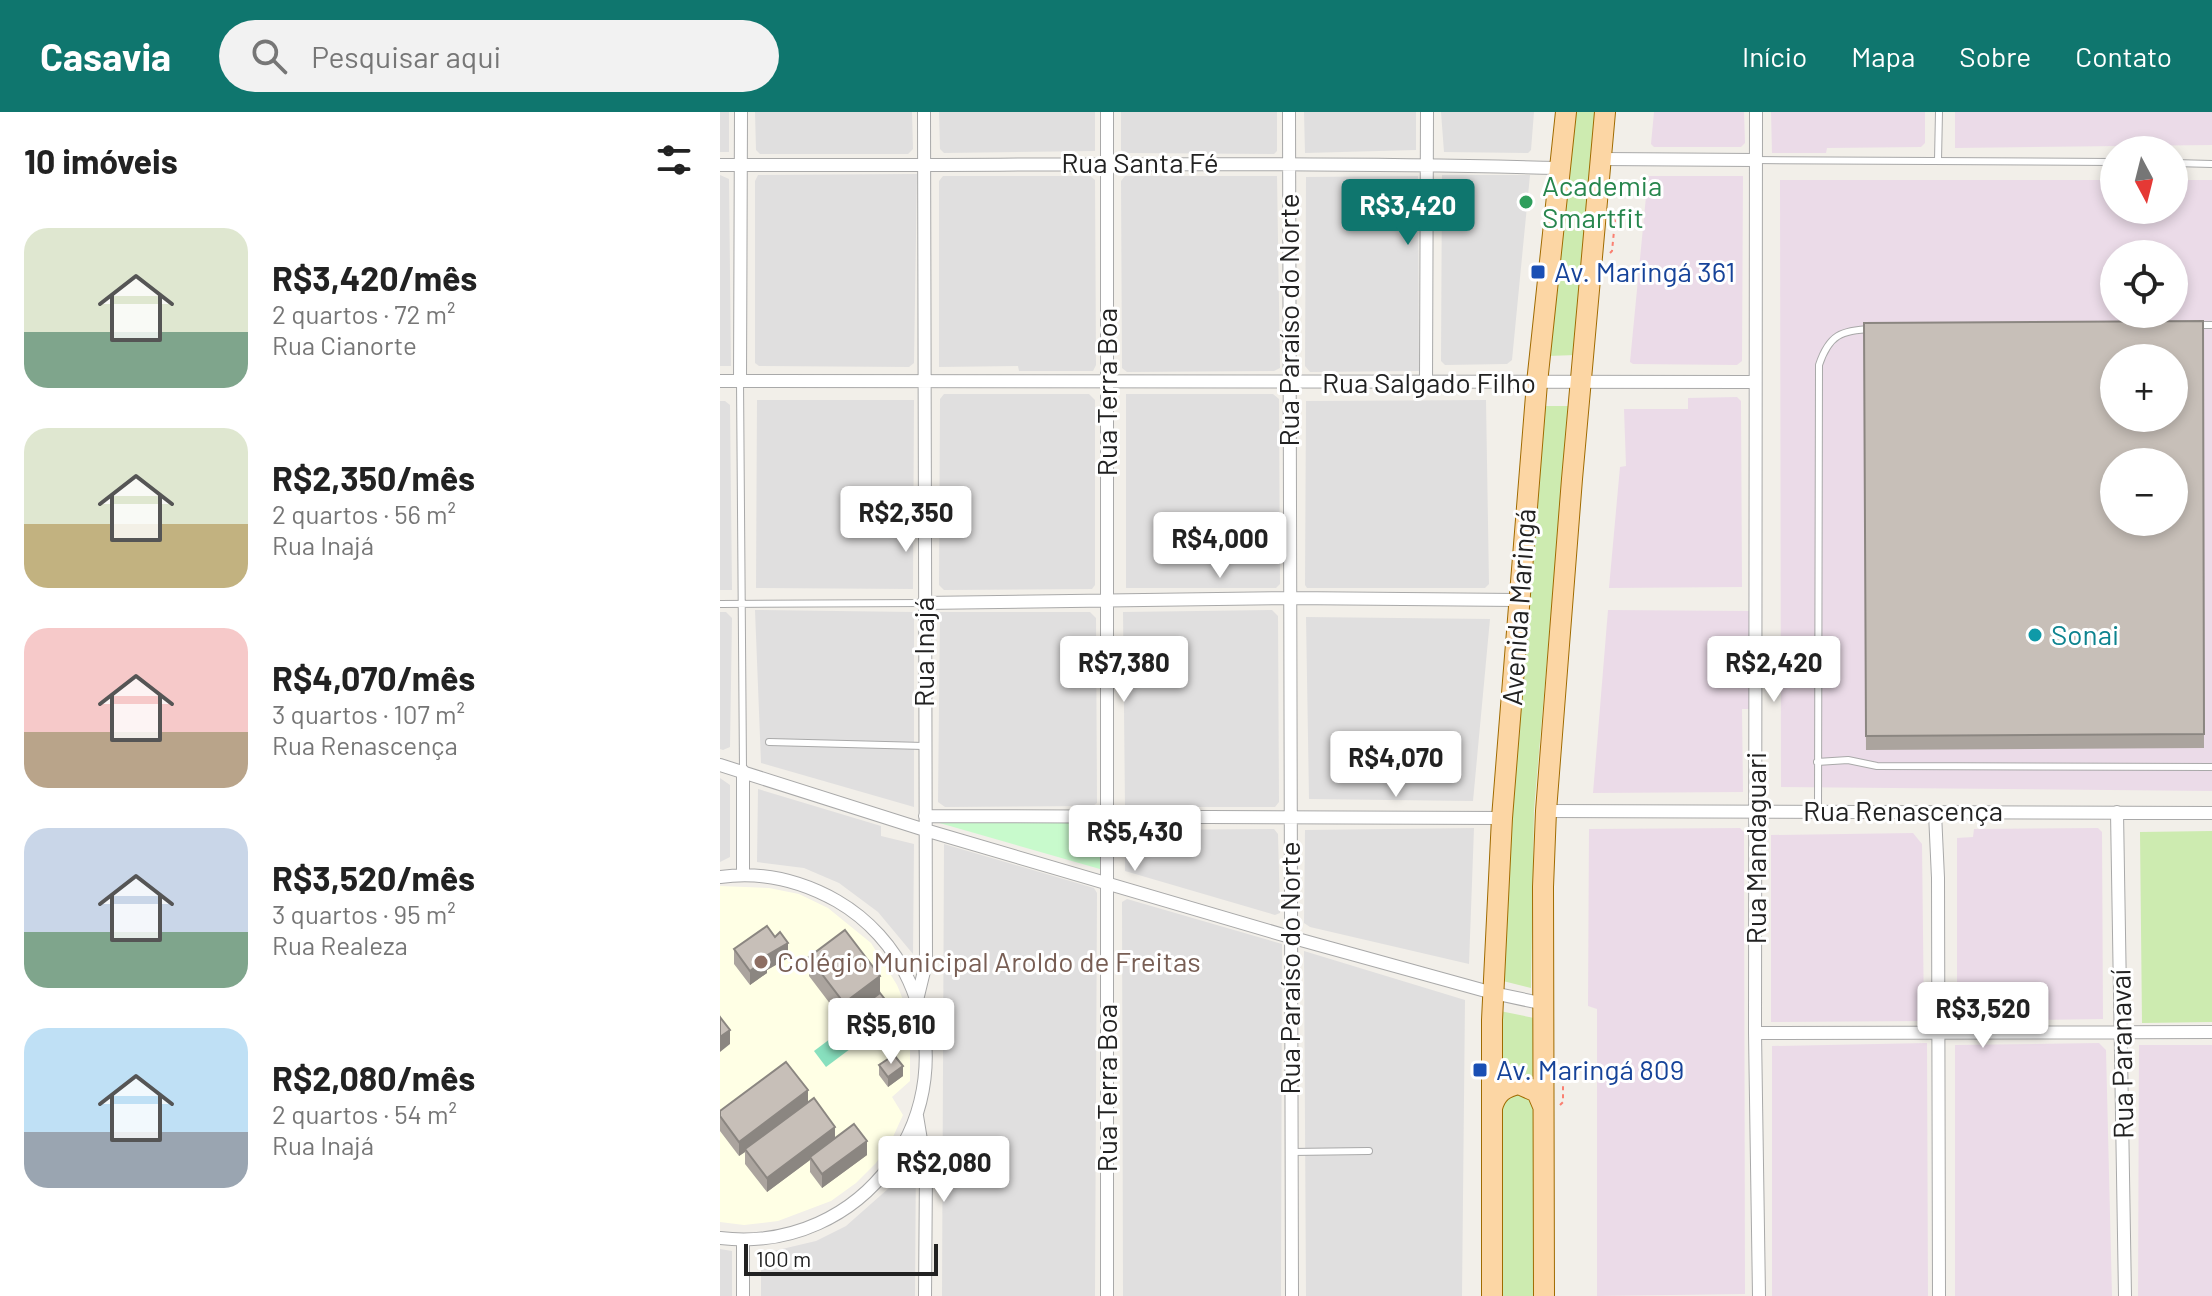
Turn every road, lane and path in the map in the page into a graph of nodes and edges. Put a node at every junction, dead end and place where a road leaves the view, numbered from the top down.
1 (741, 112) edge
2 (924, 112) edge
3 (1107, 112) edge
4 (1289, 112) edge
5 (1427, 112) edge
6 (1566, 112) edge
7 (1605, 112) edge
8 (1756, 112) edge
9 (1939, 112) edge
10 (1601, 159) junction
11 (1755, 160) junction
12 (1938, 160) junction
13 (2100, 162) edge
14 (925, 163) junction
15 (1107, 163) junction
16 (2188, 163) edge
17 (1289, 164) junction
18 (1425, 164) junction
19 (2212, 164) edge
20 (720, 165) edge
21 (741, 165) junction
22 (1561, 168) junction
23 (1609, 208) dead end
24 (1604, 258) dead end
25 (2188, 325) edge
26 (2212, 325) edge
27 (1888, 329) edge
28 (925, 380) junction
29 (720, 381) edge
30 (740, 381) junction
31 (1106, 381) junction
32 (1754, 382) junction
33 (1290, 383) junction
34 (1426, 383) junction
35 (1537, 383) junction
36 (1580, 383) junction
37 (1289, 598) junction
38 (1107, 599) junction
39 (1518, 600) junction
40 (923, 603) junction
41 (720, 604) edge
42 (740, 604) junction
43 (769, 742) dead end
44 (924, 746) junction
45 (1817, 762) junction
46 (720, 765) edge
47 (2212, 767) edge
48 (743, 771) junction
49 (1757, 810) junction
50 (1546, 811) junction
51 (1818, 811) junction
52 (2117, 812) junction
53 (1935, 813) junction
54 (2212, 813) edge
55 (1290, 816) junction
56 (1106, 817) junction
57 (1502, 818) junction
58 (925, 823) junction
59 (743, 874) junction
60 (720, 877) edge
61 (1107, 883) junction
62 (1290, 937) junction
63 (1493, 993) junction
64 (917, 1000) junction
65 (1545, 1004) junction
66 (2122, 1031) junction
67 (2212, 1032) edge
68 (1755, 1033) junction
69 (1938, 1033) junction
70 (1492, 1108) junction
71 (1544, 1110) junction
72 (917, 1115) junction
73 (1369, 1151) dead end
74 (1291, 1152) junction
75 (720, 1238) edge
76 (743, 1241) junction
77 (743, 1296) edge
78 (925, 1296) edge
79 (1107, 1296) edge
80 (1292, 1296) edge
81 (1492, 1296) edge
82 (1544, 1296) edge
83 (1759, 1296) edge
84 (1939, 1296) edge
85 (2125, 1296) edge

1 - 21 street
2 - 14 street, Rua Inajá
3 - 15 street, Rua Terra Boa
4 - 17 street, Rua Paraíso do Norte
5 - 18 street
6 - 22 main road, Avenida Maringá
7 - 10 main road, Avenida Maringá
8 - 11 street, Rua Mandaguari
9 - 12 lane
10 - 11 street
10 - 36 main road, Avenida Maringá
11 - 12 lane
11 - 32 street, Rua Mandaguari
12 - 13 lane
14 - 15 street, Rua Santa Fé
14 - 21 street, Rua Santa Fé
14 - 28 street, Rua Inajá
15 - 17 street, Rua Santa Fé
15 - 31 street, Rua Terra Boa
16 - 19 lane
17 - 18 street, Rua Santa Fé
17 - 33 street, Rua Paraíso do Norte
18 - 22 street, Rua Santa Fé
18 - 34 street
20 - 21 street, Rua Santa Fé
21 - 30 street
22 - 35 main road, Avenida Maringá
23 - 24 path
25 - 26 lane
27 - 45 lane
28 - 30 street, Rua Salgado Filho
28 - 31 street, Rua Salgado Filho
28 - 40 street, Rua Inajá
29 - 30 street, Rua Salgado Filho
30 - 42 lane
31 - 33 street, Rua Salgado Filho
31 - 38 street, Rua Terra Boa
32 - 36 street, Rua Salgado Filho
32 - 49 street, Rua Mandaguari
33 - 34 street, Rua Salgado Filho
33 - 37 street, Rua Paraíso do Norte
34 - 35 street, Rua Salgado Filho
35 - 36 street, Rua Salgado Filho
35 - 39 main road, Avenida Maringá
36 - 50 main road, Avenida Maringá
37 - 38 street
37 - 39 street
37 - 55 street, Rua Paraíso do Norte
38 - 40 street
38 - 56 street, Rua Terra Boa
39 - 57 main road, Avenida Maringá
40 - 42 lane
40 - 44 street, Rua Inajá
41 - 42 lane
42 - 48 lane
43 - 44 lane
44 - 58 street, Rua Inajá
45 - 47 lane
45 - 51 lane
46 - 48 street
48 - 58 street
48 - 59 street
49 - 50 street, Rua Renascença
49 - 51 street, Rua Renascença
49 - 68 street, Rua Mandaguari
50 - 65 main road, Avenida Maringá
51 - 53 street, Rua Renascença
52 - 53 street, Rua Renascença
52 - 54 street, Rua Renascença
52 - 66 street, Rua Paranavaí
53 - 69 street
55 - 56 street
55 - 57 street
55 - 62 street, Rua Paraíso do Norte
56 - 58 street
56 - 61 street, Rua Terra Boa
57 - 63 main road, Avenida Maringá
58 - 61 street
58 - 64 street, Rua Inajá
59 - 60 street
59 - 64 street
61 - 62 street
61 - 79 street, Rua Terra Boa
62 - 63 street
62 - 74 street, Rua Paraíso do Norte
63 - 65 street
63 - 70 main road, Avenida Maringá
64 - 72 street
65 - 71 main road, Avenida Maringá
66 - 67 street
66 - 69 street
66 - 85 street, Rua Paranavaí
68 - 69 street
68 - 83 street, Rua Mandaguari
69 - 84 street
70 - 71 main road
70 - 81 main road, Avenida Maringá
71 - 82 main road, Avenida Maringá
72 - 76 street
72 - 78 street
73 - 74 lane
74 - 80 street, Rua Paraíso do Norte
75 - 76 street
76 - 77 street

